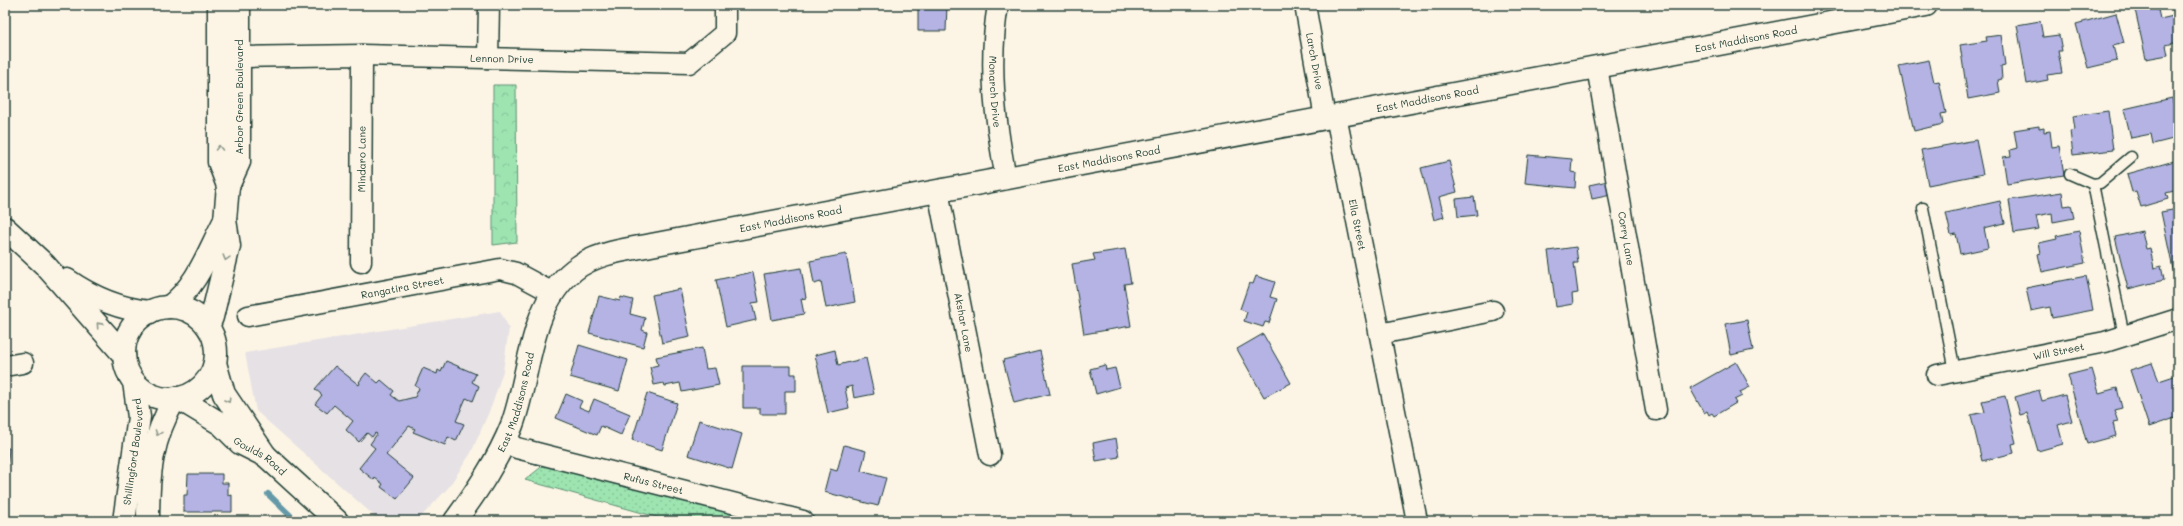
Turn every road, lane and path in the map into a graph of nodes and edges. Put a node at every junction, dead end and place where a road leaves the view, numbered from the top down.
1 (219, 5) edge
2 (239, 5) edge
3 (489, 5) edge
4 (725, 5) edge
5 (998, 5) edge
6 (1305, 5) edge
7 (1926, 5) edge
8 (1868, 10) edge
9 (362, 55) junction
10 (240, 57) junction
11 (488, 58) junction
12 (1597, 67) junction
13 (1330, 117) junction
14 (2131, 157) dead end
15 (2070, 174) dead end
16 (1006, 178) junction
17 (2093, 184) junction
18 (228, 186) junction
19 (938, 191) junction
20 (1923, 208) dead end
21 (225, 220) junction
22 (5, 228) edge
23 (361, 262) dead end
24 (45, 265) junction
25 (552, 293) junction
26 (159, 310) junction
27 (1493, 311) dead end
28 (248, 316) dead end
29 (2178, 319) edge
30 (208, 327) junction
31 (1380, 334) junction
32 (2124, 336) junction
33 (124, 355) junction
34 (215, 363) junction
35 (1946, 373) joint
36 (134, 382) junction
37 (177, 398) junction
38 (1656, 410) dead end
39 (504, 443) junction
40 (990, 455) dead end
41 (266, 456) junction
42 (124, 521) edge
43 (148, 521) edge
44 (337, 521) edge
45 (455, 521) edge
46 (803, 521) edge
47 (1417, 521) edge

18 -> 1 street, Arbor Green Boulevard
2 - 10 street, Arbor Green Boulevard
3 - 11 street
4 - 11 street, Lennon Drive
5 - 16 street, Monarch Drive
6 - 13 street, Larch Drive
7 - 8 street, East Maddisons Road
8 - 12 street, East Maddisons Road
9 - 10 street, Lennon Drive
9 - 11 street, Lennon Drive
9 - 23 street, Mindaro Lane
10 - 18 street, Arbor Green Boulevard
12 - 13 street, East Maddisons Road
12 - 38 street, Corry Lane
13 - 16 street, East Maddisons Road
13 - 31 street, Ella Street
14 - 17 lane
15 - 17 lane
16 - 19 street, East Maddisons Road
17 - 32 lane
18 - 21 street, Arbor Green Boulevard
19 - 25 street, East Maddisons Road
19 - 40 street, Akshar Lane
20 - 35 lane
21 - 26 street, Arbor Green Boulevard
21 -> 30 street, Arbor Green Boulevard
22 - 24 street
24 - 26 street
33 -> 24 street
25 - 28 street, Rangatira Street
25 - 39 street, East Maddisons Road
26 - 30 street
26 - 33 street
27 - 31 street
29 - 32 street, Will Street
30 - 34 street
31 - 47 street, Ella Street
32 - 35 street, Will Street
33 - 36 street
34 - 37 street
34 -> 41 street
36 - 37 street
36 - 42 street, Shillingford Boulevard
37 - 41 street, Goulds Road
37 -> 43 street, Shillingford Boulevard
39 - 45 street, East Maddisons Road
39 - 46 street, Rufus Street
41 - 44 street, Goulds Road

